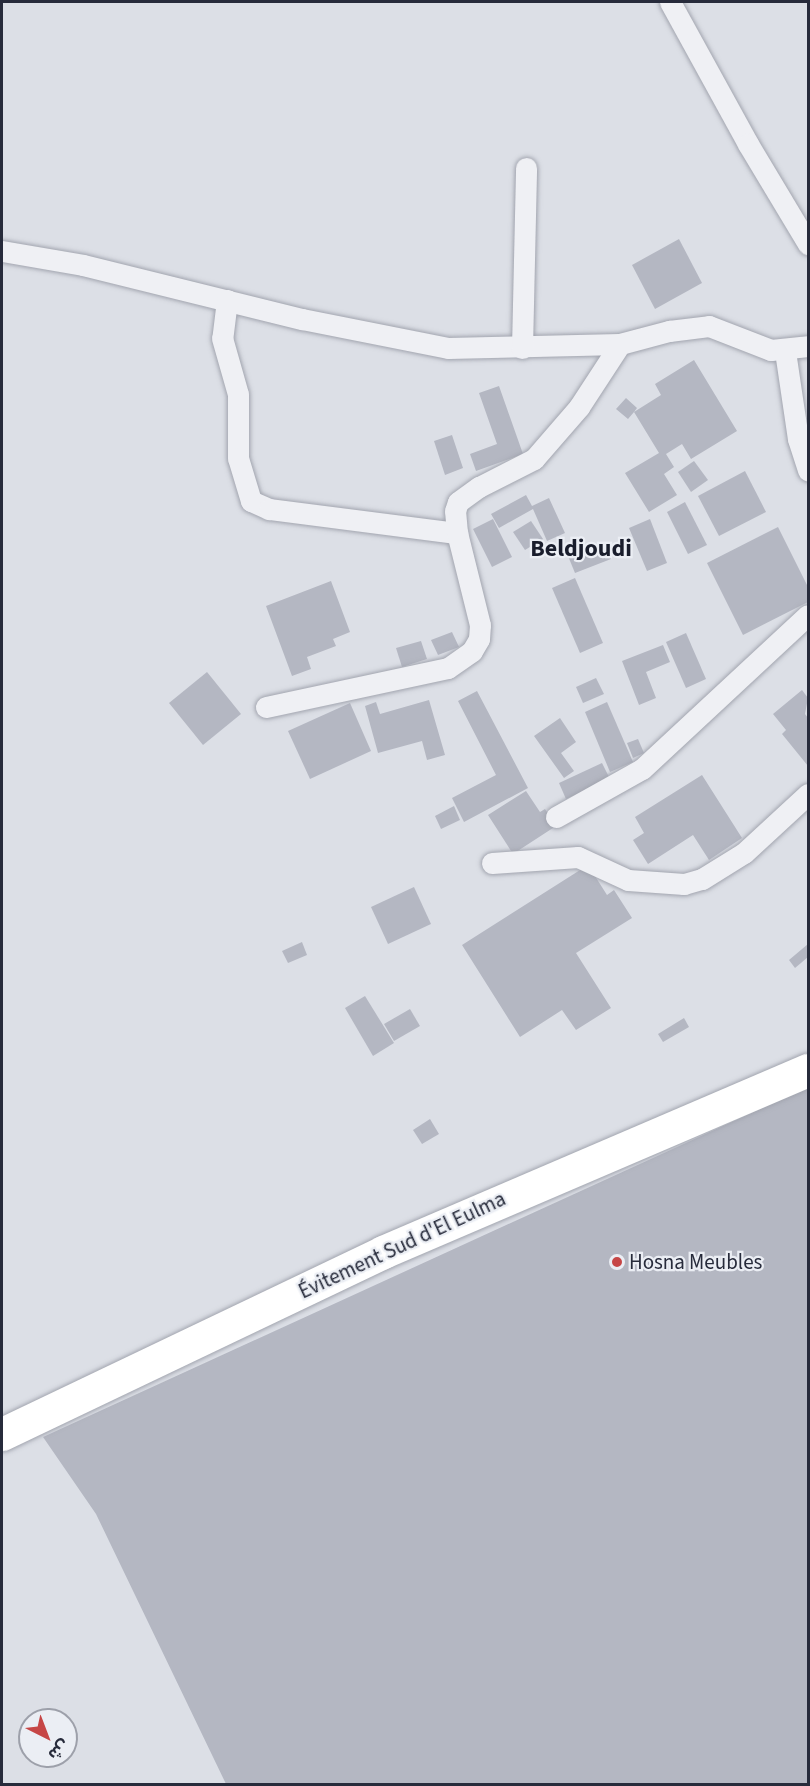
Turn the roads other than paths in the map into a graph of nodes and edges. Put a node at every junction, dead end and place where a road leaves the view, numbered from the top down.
1 (670, 2) edge
2 (526, 168) dead end
3 (808, 244) edge
4 (2, 251) edge
5 (227, 300) junction
6 (620, 344) junction
7 (808, 346) edge
8 (522, 348) junction
9 (784, 351) junction
10 (808, 470) edge
11 (457, 533) junction
12 (808, 615) edge
13 (266, 707) dead end
14 (808, 794) edge
15 (556, 817) dead end
16 (492, 863) dead end
17 (808, 1070) edge
18 (2, 1434) edge

1 - 3 street
2 - 8 street
4 - 5 street
5 - 8 street
5 - 11 street
6 - 8 street
6 - 9 street
6 - 11 street
7 - 9 street
9 - 10 street
11 - 13 street
12 - 15 street
14 - 16 street
17 - 18 main road, Évitement Sud d'El Eulma

